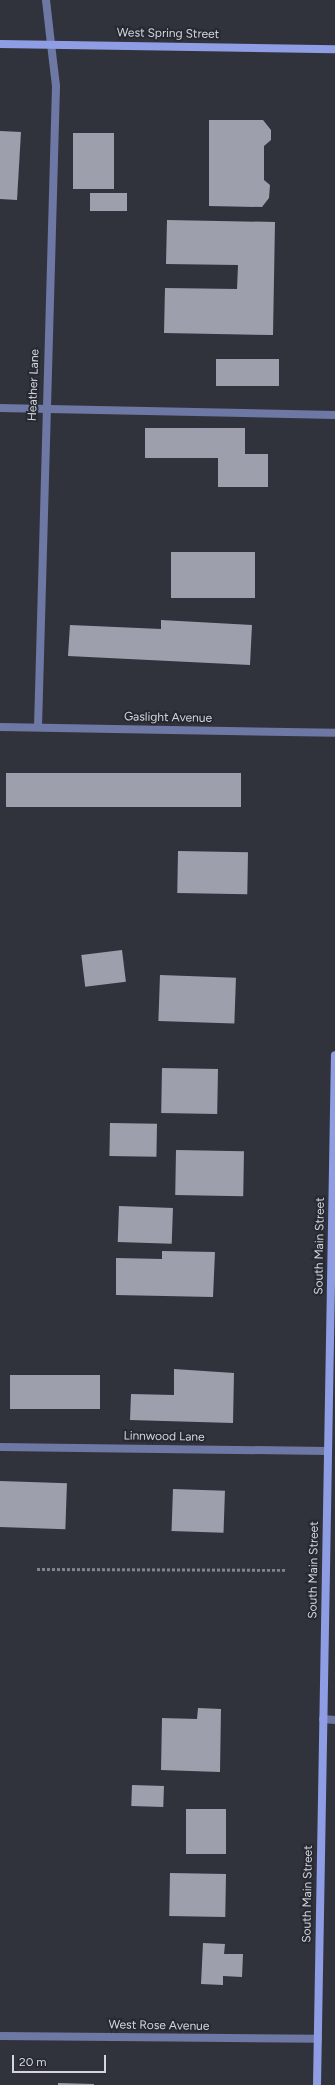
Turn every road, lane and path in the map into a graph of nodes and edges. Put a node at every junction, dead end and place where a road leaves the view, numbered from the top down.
1 (46, 0) edge
2 (0, 44) edge
3 (51, 44) junction
4 (335, 49) edge
5 (0, 408) edge
6 (45, 408) junction
7 (335, 415) edge
8 (0, 727) edge
9 (38, 727) junction
10 (335, 733) edge
11 (335, 1055) edge
12 (0, 1447) edge
13 (328, 1451) junction
14 (37, 1569) dead end
15 (285, 1570) dead end
16 (323, 1719) junction
17 (335, 1720) edge
18 (0, 2036) edge
19 (318, 2039) junction
20 (317, 2085) edge

1 - 3 street, Heather Lane
2 - 3 main road, West Spring Street
3 - 4 main road, West Spring Street
3 - 6 street, Heather Lane
5 - 6 street
6 - 7 street
6 - 9 street, Heather Lane
8 - 9 street, Gaslight Avenue
9 - 10 street, Gaslight Avenue
11 - 13 main road, South Main Street
12 - 13 street, Linnwood Lane
13 - 16 main road, South Main Street
14 - 15 path
16 - 17 street
16 - 19 main road, South Main Street
18 - 19 street, West Rose Avenue
19 - 20 main road, South Main Street

